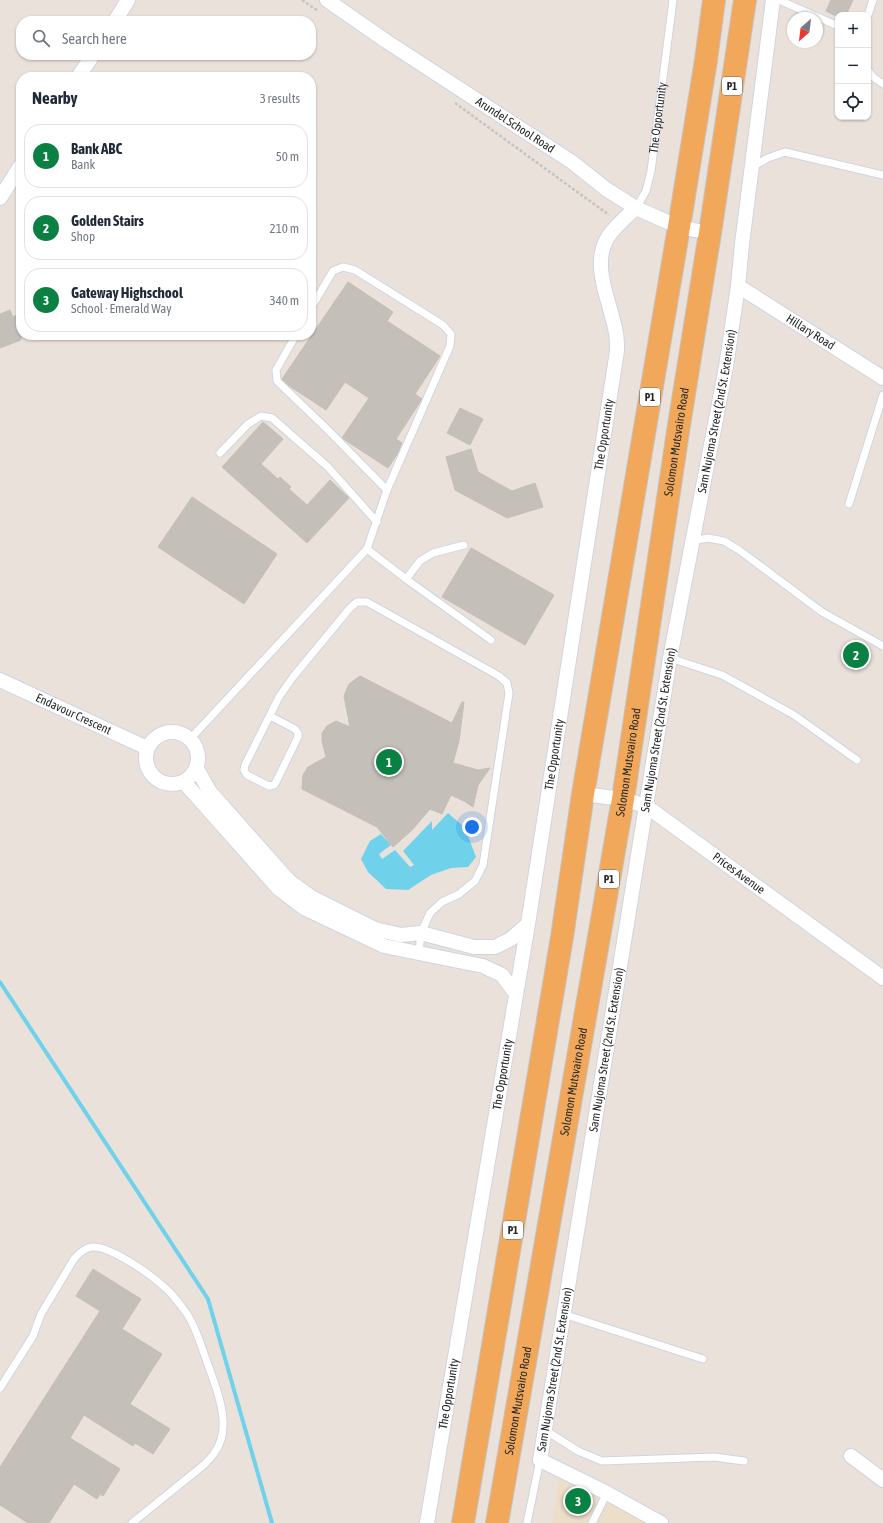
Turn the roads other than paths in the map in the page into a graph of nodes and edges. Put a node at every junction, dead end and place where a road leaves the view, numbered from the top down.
1 (128, 0) edge
2 (327, 0) edge
3 (673, 0) edge
4 (714, 0) edge
5 (745, 0) edge
6 (774, 0) edge
7 (779, 0) edge
8 (873, 0) edge
9 (869, 12) edge
10 (118, 16) edge
11 (835, 25) edge
12 (89, 60) edge
13 (81, 72) edge
14 (871, 75) edge
15 (883, 84) edge
16 (752, 167) junction
17 (16, 173) edge
18 (883, 175) edge
19 (0, 198) edge
20 (636, 208) junction
21 (679, 227) junction
22 (710, 233) junction
23 (738, 286) junction
24 (316, 300) edge
25 (293, 340) edge
26 (883, 378) edge
27 (883, 395) edge
28 (220, 453) dead end
29 (387, 490) junction
30 (849, 504) dead end
31 (377, 522) junction
32 (692, 541) junction
33 (464, 545) dead end
34 (368, 549) junction
35 (406, 579) junction
36 (491, 640) dead end
37 (883, 646) edge
38 (670, 658) junction
39 (0, 680) edge
40 (270, 716) junction
41 (191, 738) junction
42 (147, 748) junction
43 (857, 760) dead end
44 (197, 769) junction
45 (184, 782) junction
46 (583, 794) junction
47 (623, 799) junction
48 (646, 806) junction
49 (528, 924) junction
50 (421, 933) junction
51 (419, 952) junction
52 (883, 978) edge
53 (516, 994) junction
54 (563, 1314) junction
55 (702, 1359) dead end
56 (0, 1388) edge
57 (545, 1430) junction
58 (851, 1456) dead end
59 (540, 1460) junction
60 (744, 1461) dead end
61 (883, 1480) edge
62 (607, 1493) junction
63 (132, 1523) edge
64 (427, 1523) edge
65 (463, 1523) edge
66 (497, 1523) edge
67 (527, 1523) edge
68 (592, 1523) edge
69 (661, 1523) edge

1 - 10 street
2 - 20 street, Arundel School Road
3 - 20 lane, The Opportunity
4 - 21 highway, P1
5 - 22 highway, Solomon Mutsvairo Road / P1
6 - 16 street, Sam Nujoma Street (2nd St. Extension)
7 - 11 lane
8 - 9 lane
12 - 13 street
14 - 15 lane
16 - 18 lane
16 - 23 street, Sam Nujoma Street (2nd St. Extension)
17 - 19 street
20 - 21 street, Arundel School Road
20 - 49 street, The Opportunity
21 - 22 street, Arundel School Road
21 - 46 highway, P1
22 - 47 highway, Solomon Mutsvairo Road / P1
23 - 26 street, Hillary Road
23 - 32 street, Sam Nujoma Street (2nd St. Extension)
24 - 29 lane
25 - 29 lane
27 - 30 lane
28 - 31 lane
29 - 31 lane
31 - 34 lane
32 - 37 lane
32 - 38 street, Sam Nujoma Street (2nd St. Extension)
33 - 35 lane
34 - 35 lane
34 - 41 lane
35 - 36 lane
38 - 43 lane
38 - 48 street, Sam Nujoma Street (2nd St. Extension)
39 - 42 street, Endavour Crescent
40 - 40 lane
40 - 50 lane
41 - 42 street
41 - 44 street
42 - 45 street
44 - 45 street
44 - 50 street
45 - 51 street
46 - 47 street, Prices Avenue
46 - 65 highway, P1
47 - 48 street, Prices Avenue
47 - 66 highway, Solomon Mutsvairo Road / P1
48 - 52 street, Prices Avenue
48 - 54 street, Sam Nujoma Street (2nd St. Extension)
49 - 50 street
49 - 53 street, The Opportunity
50 - 51 lane
51 - 53 street
53 - 64 street, The Opportunity
54 - 55 lane
54 - 57 street, Sam Nujoma Street (2nd St. Extension)
56 - 63 lane
57 - 59 street, Sam Nujoma Street (2nd St. Extension)
57 - 60 lane
58 - 61 street
59 - 62 street
59 - 67 lane
62 - 68 lane
62 - 69 street

